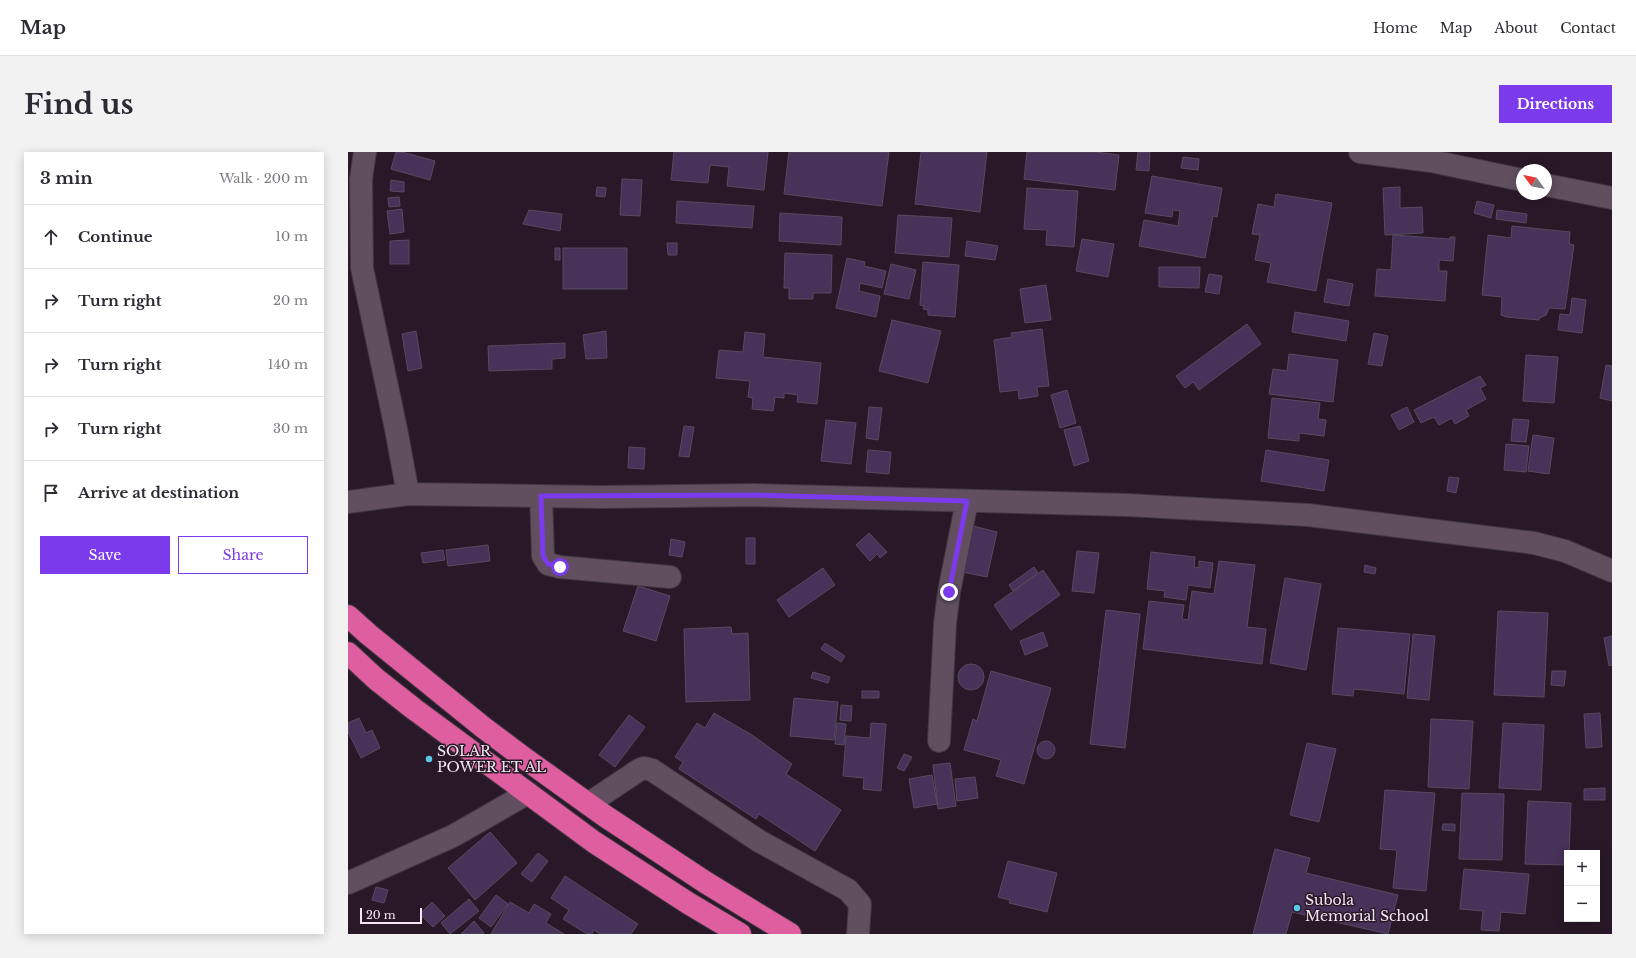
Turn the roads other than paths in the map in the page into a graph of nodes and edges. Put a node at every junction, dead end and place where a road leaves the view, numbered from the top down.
1 (365, 152) edge
2 (1360, 152) edge
3 (1516, 179) edge
4 (1552, 186) edge
5 (1612, 198) edge
6 (408, 494) junction
7 (541, 496) junction
8 (967, 501) junction
9 (348, 502) edge
10 (1612, 571) edge
11 (670, 577) dead end
12 (348, 616) edge
13 (348, 653) edge
14 (939, 741) dead end
15 (528, 793) junction
16 (588, 804) junction
17 (348, 883) edge
18 (740, 934) edge
19 (790, 934) edge
20 (858, 934) edge

1 - 6 street
2 - 3 street
4 - 5 street
6 - 7 street
6 - 9 street
7 - 8 street
7 - 11 street
8 - 10 street
8 - 14 street
12 - 16 highway
13 - 15 highway
15 - 17 street
15 - 18 highway
16 - 19 highway
16 - 20 street

